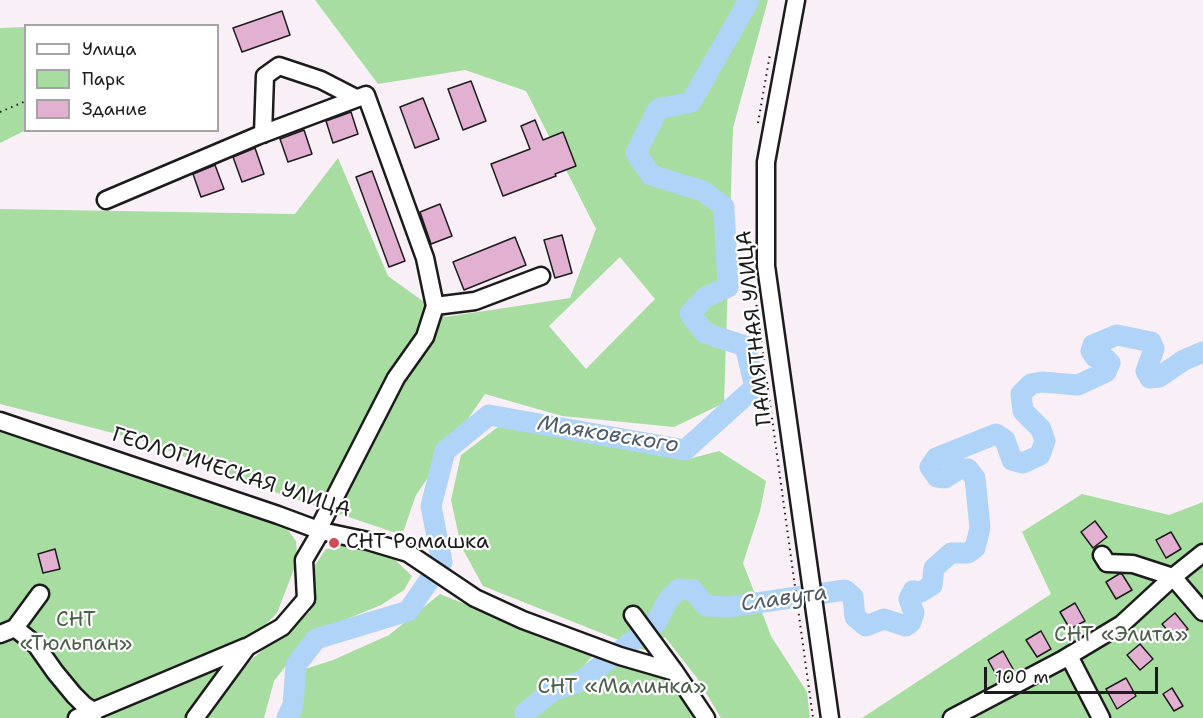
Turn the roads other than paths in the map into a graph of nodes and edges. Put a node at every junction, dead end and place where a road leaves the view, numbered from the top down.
1 (796, 0) edge
2 (361, 97) junction
3 (263, 134) junction
4 (106, 200) dead end
5 (541, 276) dead end
6 (435, 306) junction
7 (0, 421) edge
8 (319, 531) junction
9 (1203, 553) edge
10 (1102, 555) dead end
11 (1173, 577) junction
12 (40, 594) dead end
13 (1203, 612) edge
14 (633, 615) dead end
15 (7, 631) edge
16 (247, 646) junction
17 (1070, 656) junction
18 (675, 672) junction
19 (95, 712) junction
20 (77, 718) edge
21 (195, 718) edge
22 (706, 718) edge
23 (830, 718) edge
24 (952, 718) edge
25 (1101, 718) edge

1 - 23 street, ПАМЯТНАЯ УЛИЦА
2 - 3 street
2 - 3 street
2 - 6 street
3 - 4 street
5 - 6 street
6 - 8 street
7 - 8 street, ГЕОЛОГИЧЕСКАЯ УЛИЦА
8 - 16 street
8 - 18 street, ГЕОЛОГИЧЕСКАЯ УЛИЦА
9 - 11 street
10 - 11 street
11 - 13 street
11 - 17 street
12 - 15 street
14 - 18 street
15 - 19 street
16 - 19 street
16 - 21 street
17 - 24 street
17 - 25 street
18 - 22 street
19 - 20 street

